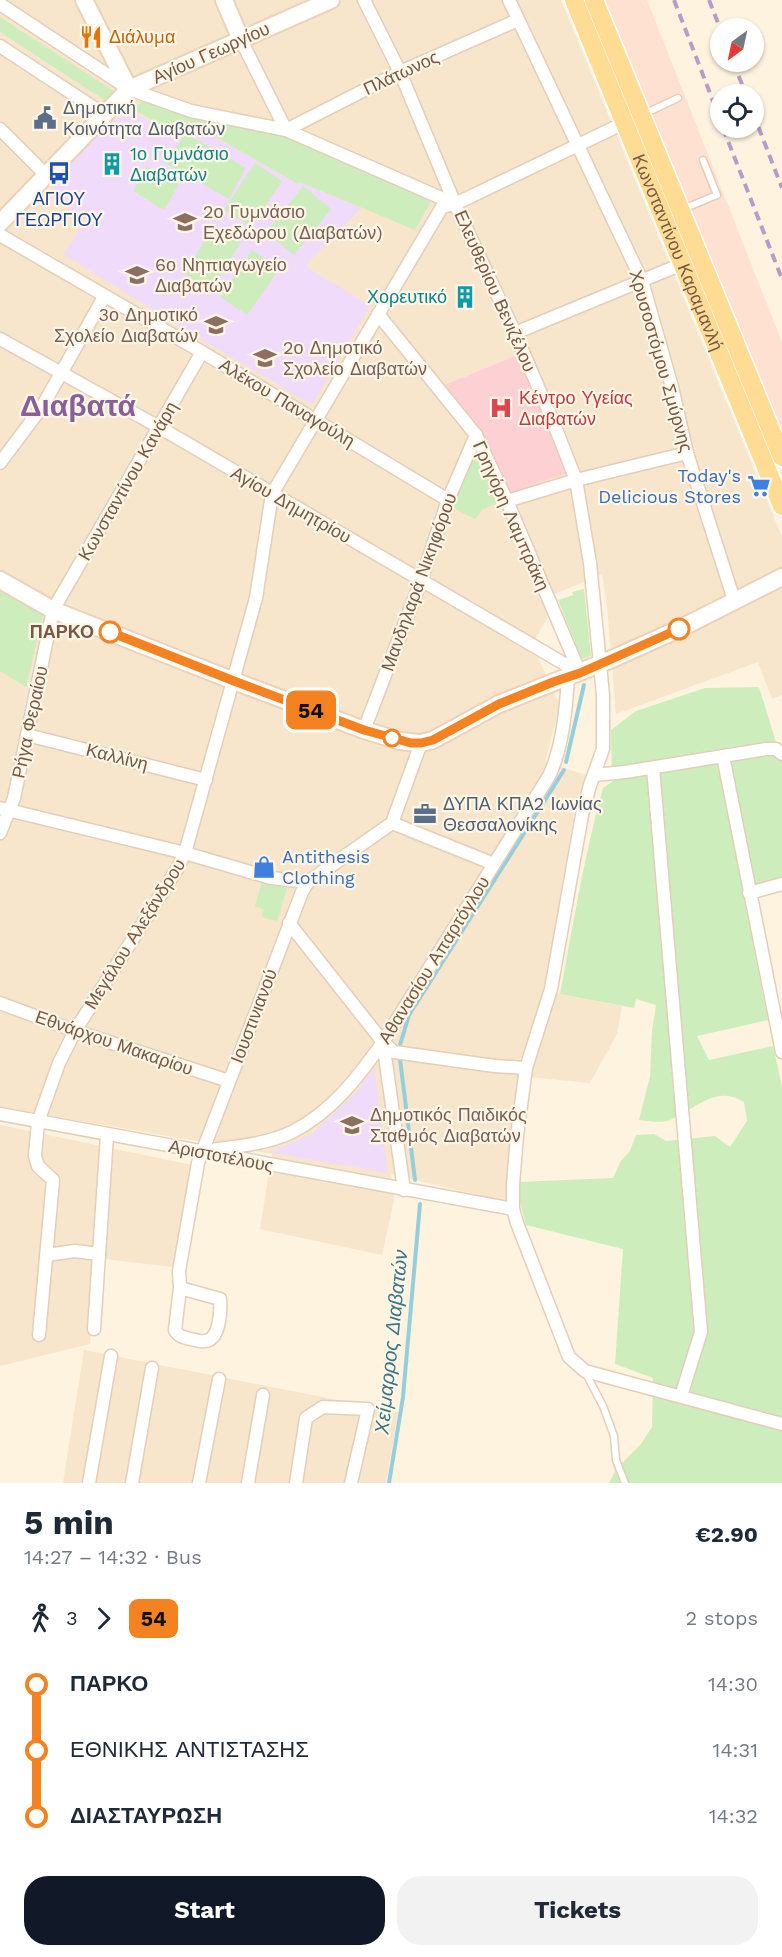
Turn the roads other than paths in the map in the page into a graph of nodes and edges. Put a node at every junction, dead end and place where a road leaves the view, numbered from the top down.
1 (86, 0) edge
2 (224, 0) edge
3 (331, 0) edge
4 (364, 0) edge
5 (509, 0) edge
6 (574, 0) edge
7 (594, 0) edge
8 (0, 4) edge
9 (518, 20) junction
10 (241, 40) junction
11 (0, 46) edge
12 (400, 72) junction
13 (129, 89) junction
14 (678, 98) dead end
15 (105, 115) junction
16 (633, 119) junction
17 (0, 129) edge
18 (286, 130) junction
19 (576, 144) junction
20 (703, 160) dead end
21 (47, 176) junction
22 (455, 204) junction
23 (680, 210) junction
24 (0, 223) edge
25 (0, 235) edge
26 (682, 264) junction
27 (642, 281) junction
28 (104, 297) junction
29 (378, 314) junction
30 (515, 333) junction
31 (0, 339) edge
32 (202, 352) junction
33 (63, 374) junction
34 (316, 420) junction
35 (159, 427) junction
36 (476, 435) junction
37 (687, 453) junction
38 (782, 457) edge
39 (0, 463) edge
40 (576, 480) junction
41 (272, 494) junction
42 (448, 500) junction
43 (507, 501) junction
44 (782, 506) edge
45 (782, 576) edge
46 (0, 579) edge
47 (421, 581) junction
48 (734, 600) junction
49 (53, 610) junction
50 (600, 665) junction
51 (574, 675) junction
52 (234, 681) junction
53 (364, 730) junction
54 (27, 735) junction
55 (421, 743) junction
56 (782, 754) edge
57 (723, 756) junction
58 (653, 768) junction
59 (594, 774) junction
60 (206, 780) junction
61 (5, 809) edge
62 (392, 823) junction
63 (0, 833) edge
64 (185, 853) junction
65 (494, 864) junction
66 (308, 882) junction
67 (782, 884) edge
68 (749, 893) junction
69 (289, 923) junction
70 (0, 1003) edge
71 (75, 1031) junction
72 (383, 1042) junction
73 (782, 1052) edge
74 (526, 1068) junction
75 (229, 1081) junction
76 (0, 1114) edge
77 (39, 1122) junction
78 (107, 1135) junction
79 (202, 1151) junction
80 (404, 1190) junction
81 (513, 1209) junction
82 (99, 1254) junction
83 (46, 1255) junction
84 (180, 1288) junction
85 (94, 1329) dead end
86 (39, 1335) dead end
87 (111, 1356) dead end
88 (152, 1368) dead end
89 (585, 1371) junction
90 (219, 1379) dead end
91 (263, 1395) dead end
92 (681, 1396) junction
93 (782, 1424) edge
94 (89, 1483) edge
95 (132, 1483) edge
96 (199, 1483) edge
97 (248, 1483) edge
98 (296, 1483) edge
99 (351, 1483) edge
100 (625, 1483) edge

1 - 13 main road
2 - 10 main road
3 - 10 main road, Αγίου Γεωργίου
4 - 12 street, Ελευθερίου Βενιζέλου
5 - 9 street, Χρυσοστόμου Σμύρνης
6 - 16 main road, Κωνσταντίνου Καραμανλή
7 - 16 main road, Κωνσταντίνου Καραμανλή
8 - 13 street
9 - 12 street, Πλάτωνος
9 - 19 street, Χρυσοστόμου Σμύρνης
10 - 13 main road, Αγίου Γεωργίου
10 - 18 street
11 - 15 street
12 - 18 street, Πλάτωνος
12 - 22 street, Ελευθερίου Βενιζέλου
13 - 15 main road, Αγίου Γεωργίου
13 - 18 street
14 - 16 lane
15 - 21 main road, Αγίου Γεωργίου
16 - 19 street
16 - 23 main road, Κωνσταντίνου Καραμανλή
16 - 26 main road, Κωνσταντίνου Καραμανλή
17 - 21 street
18 - 22 street
19 - 22 street
19 - 27 street, Χρυσοστόμου Σμύρνης
20 - 23 lane
21 - 24 main road, Αγίου Γεωργίου
22 - 29 street
22 - 30 street, Ελευθερίου Βενιζέλου
23 - 38 main road, Κωνσταντίνου Καραμανλή
25 - 28 street, Αλέκου Παναγούλη
26 - 27 street
26 - 44 main road, Κωνσταντίνου Καραμανλή
27 - 30 street
27 - 37 street, Χρυσοστόμου Σμύρνης
28 - 32 street, Αλέκου Παναγούλη
28 - 33 street
29 - 34 street
29 - 36 street, Γρηγόρη Λαμπράκη
30 - 40 street, Ελευθερίου Βενιζέλου
31 - 33 street, Αγίου Δημητρίου
32 - 34 street, Αλέκου Παναγούλη
32 - 35 street, Κωνσταντίνου Κανάρη
33 - 35 street, Αγίου Δημητρίου
33 - 39 street
34 - 41 street
34 - 42 street, Αλέκου Παναγούλη
35 - 41 street, Αγίου Δημητρίου
35 - 49 street, Κωνσταντίνου Κανάρη
36 - 42 street, Μανδηλαρά Νικηφόρου
36 - 43 street, Γρηγόρη Λαμπράκη
37 - 40 street
37 - 48 street, Χρυσοστόμου Σμύρνης
40 - 43 street
40 - 50 street, Ελευθερίου Βενιζέλου
41 - 47 street, Αγίου Δημητρίου
41 - 52 street, Μεγάλου Αλεξάνδρου
42 - 47 street, Μανδηλαρά Νικηφόρου
43 - 51 street, Γρηγόρη Λαμπράκη
45 - 48 main road
46 - 49 main road
47 - 51 street, Αγίου Δημητρίου
47 - 53 street, Μανδηλαρά Νικηφόρου
48 - 50 main road
49 - 52 main road
49 - 54 street, Ρήγα Φεραίου
50 - 51 main road
50 - 59 street, Ελευθερίου Βενιζέλου
51 - 55 main road
51 - 65 street, Αθανασίου Απαρτόγλου
52 - 53 main road
52 - 60 street, Μεγάλου Αλεξάνδρου
53 - 55 main road
54 - 60 street, Καλλίνη
54 - 61 street, Ρήγα Φεραίου
55 - 62 street
56 - 57 street
57 - 58 street
57 - 68 street
58 - 59 street
58 - 92 street
59 - 74 street, Ελευθερίου Βενιζέλου
60 - 64 street, Μεγάλου Αλεξάνδρου
61 - 63 street, Ρήγα Φεραίου
61 - 64 street
62 - 65 street
62 - 66 street
64 - 66 street
64 - 71 street, Μεγάλου Αλεξάνδρου
65 - 72 street, Αθανασίου Απαρτόγλου
66 - 69 street, Ιουστινιανού
67 - 68 street
68 - 73 street
69 - 72 street
69 - 75 street, Ιουστινιανού
70 - 71 street, Εθνάρχου Μακαρίου
71 - 75 street, Εθνάρχου Μακαρίου
71 - 77 street, Μεγάλου Αλεξάνδρου
72 - 74 street
72 - 79 street, Αθανασίου Απαρτόγλου
72 - 80 street
74 - 81 street, Ελευθερίου Βενιζέλου
75 - 79 street, Ιουστινιανού
76 - 77 street, Αριστοτέλους
77 - 78 street, Αριστοτέλους
77 - 83 street, Μεγάλου Αλεξάνδρου
78 - 79 street, Αριστοτέλους
78 - 82 street
79 - 80 street, Αριστοτέλους
79 - 84 street, Ιουστινιανού
80 - 81 street, Αριστοτέλους
81 - 89 street, Ελευθερίου Βενιζέλου
82 - 83 street
82 - 85 street
83 - 86 street, Μεγάλου Αλεξάνδρου
84 - 84 street, Ιουστινιανού
87 - 94 street
88 - 95 street
89 - 92 street
89 - 100 lane
90 - 96 street
91 - 97 street
92 - 93 street
98 - 99 street

